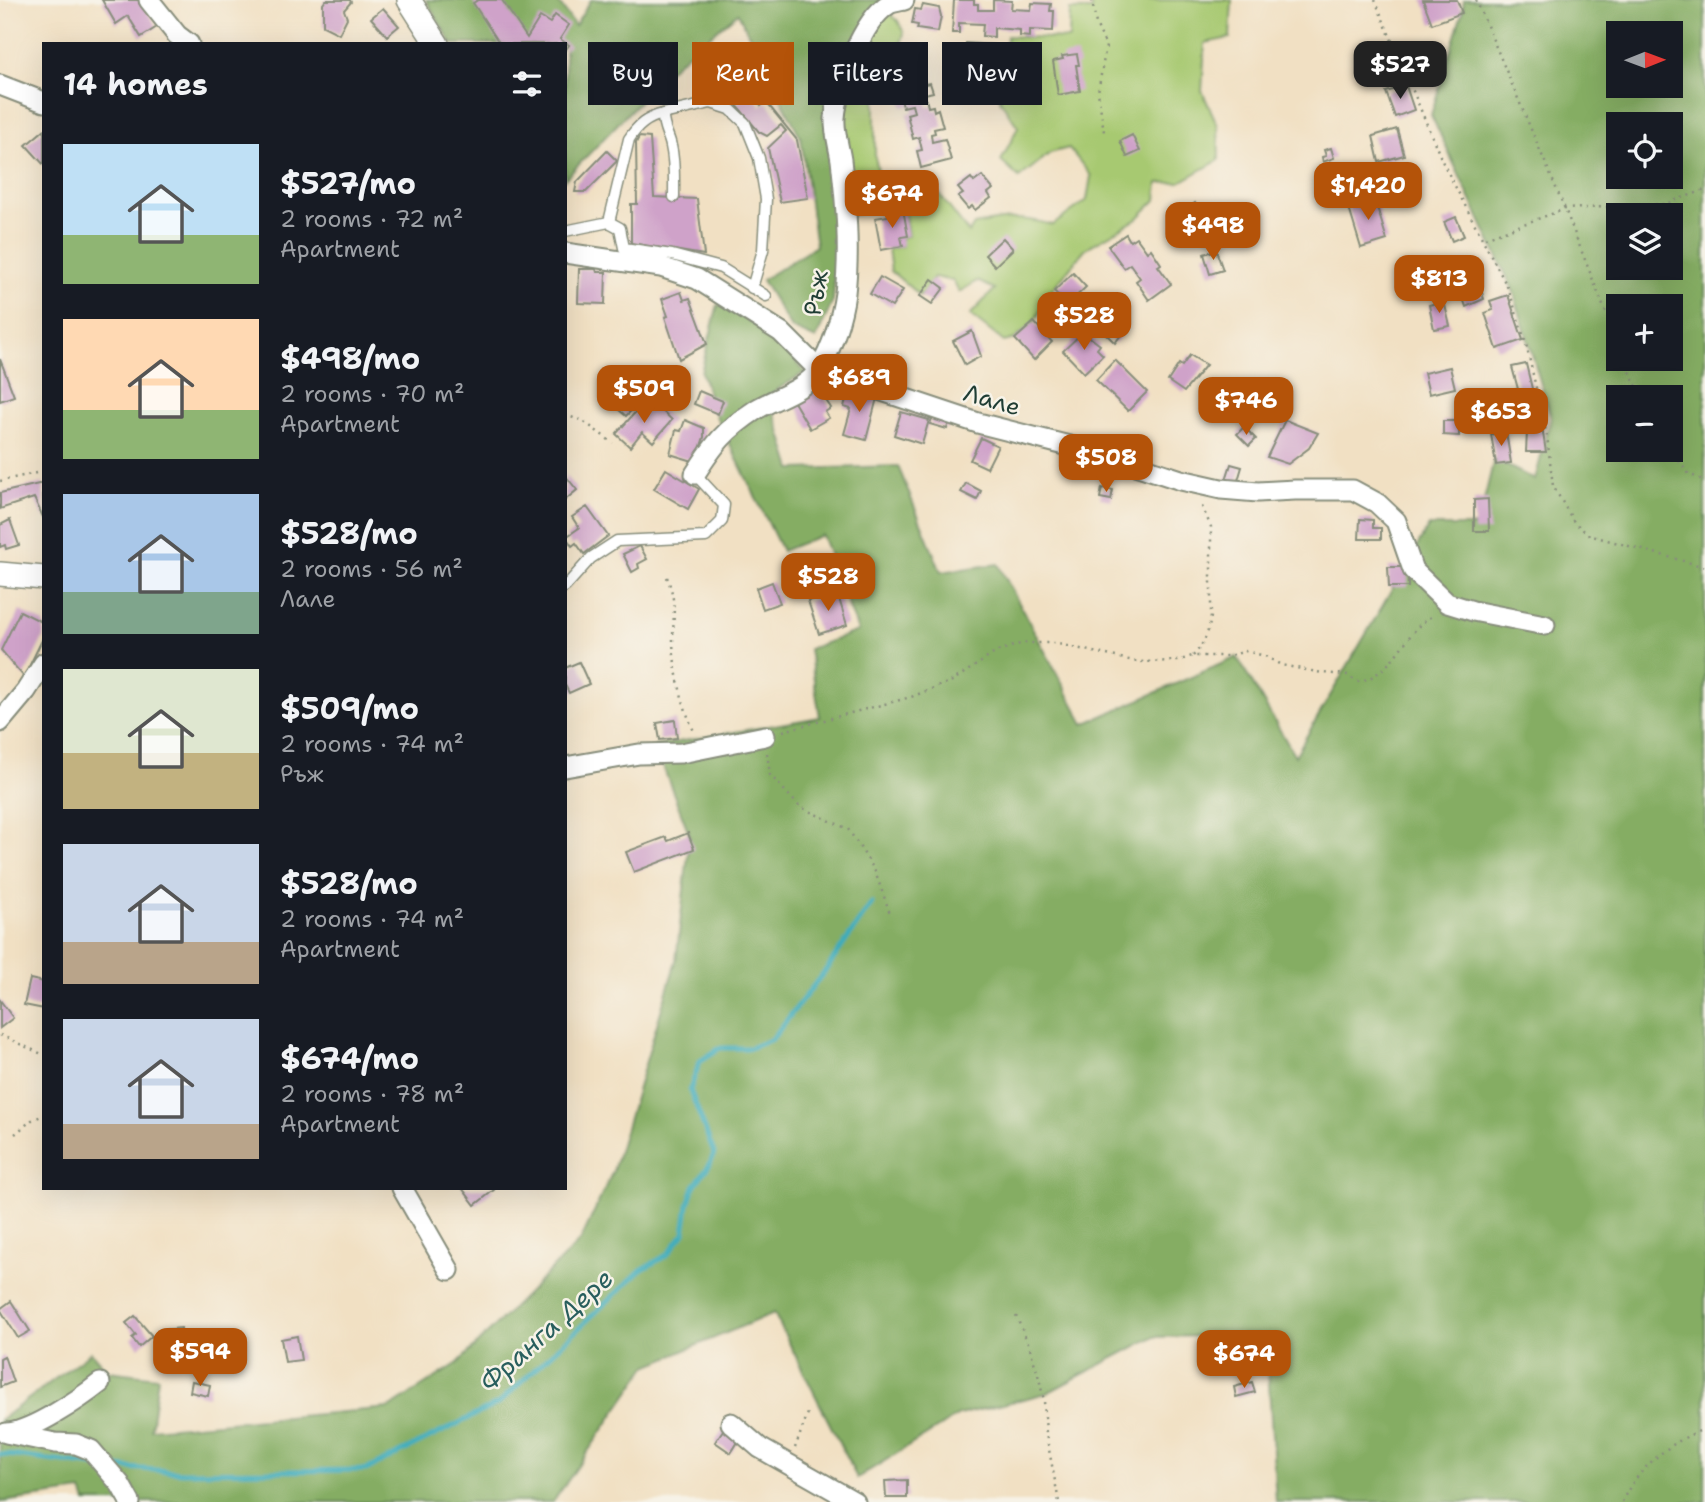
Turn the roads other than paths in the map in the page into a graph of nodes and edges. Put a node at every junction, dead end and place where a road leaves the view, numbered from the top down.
1 (149, 0) edge
2 (410, 0) edge
3 (904, 0) edge
4 (187, 42) edge
5 (436, 42) edge
6 (0, 85) edge
7 (42, 101) edge
8 (663, 114) junction
9 (674, 197) dead end
10 (610, 222) junction
11 (567, 231) edge
12 (567, 253) edge
13 (752, 288) junction
14 (766, 296) dead end
15 (819, 370) junction
16 (695, 474) joint
17 (0, 574) edge
18 (42, 578) edge
19 (567, 585) edge
20 (1545, 625) dead end
21 (42, 666) edge
22 (0, 722) edge
23 (765, 736) road end
24 (567, 767) edge
25 (403, 1190) edge
26 (449, 1270) dead end
27 (100, 1383) dead end
28 (731, 1423) dead end
29 (3, 1433) edge
30 (130, 1502) edge
31 (855, 1502) edge

1 - 4 street
2 - 5 street
3 - 15 street, Ръж
6 - 7 street
8 - 9 lane
8 - 10 lane
8 - 13 lane
10 - 11 lane
10 - 13 lane
12 - 15 street, Лале
13 - 14 lane
15 - 16 street
15 - 20 street, Лале
16 - 19 lane
17 - 18 street
21 - 22 street
23 - 24 street
25 - 26 street
27 - 29 street
28 - 31 street
29 - 30 street

